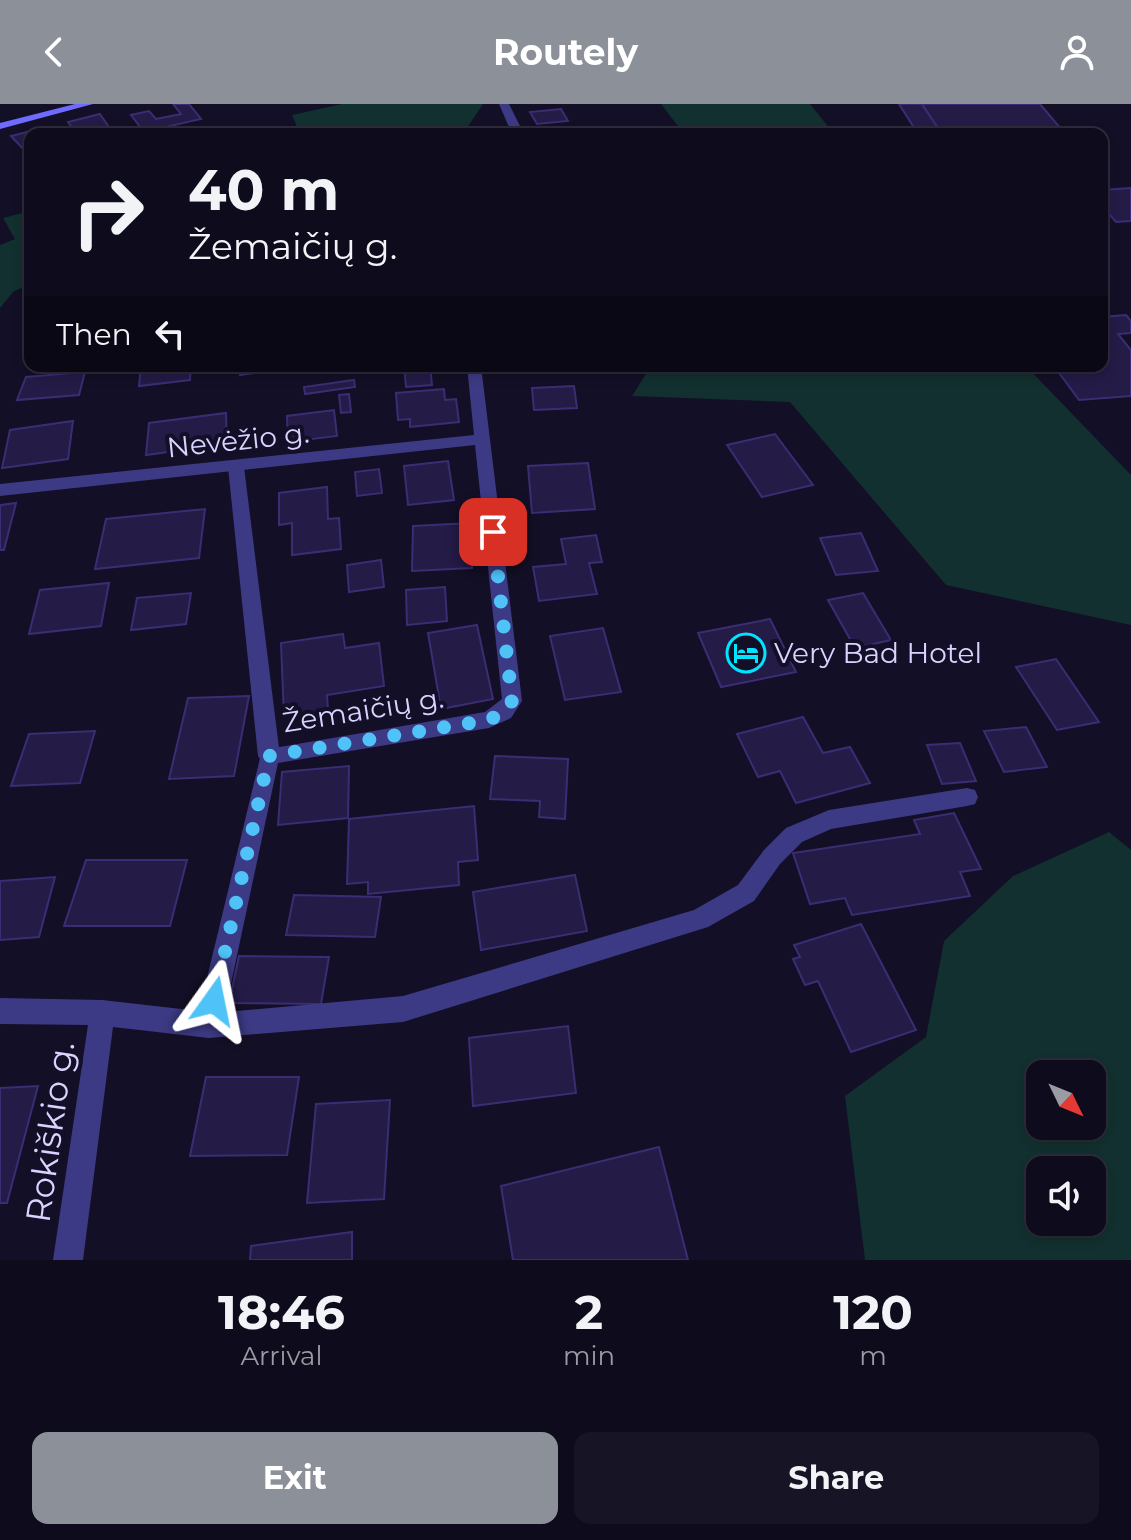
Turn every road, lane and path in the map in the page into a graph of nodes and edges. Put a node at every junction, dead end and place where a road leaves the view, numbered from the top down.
1 (88, 104) edge
2 (504, 105) edge
3 (0, 126) edge
4 (515, 128) edge
5 (475, 372) edge
6 (481, 439) junction
7 (236, 467) junction
8 (0, 490) edge
9 (269, 756) junction
10 (967, 797) dead end
11 (0, 1011) edge
12 (102, 1013) junction
13 (209, 1025) junction
14 (68, 1260) edge

1 - 3 street
2 - 4 street
5 - 6 street, Žemaičių g.
6 - 7 street, Nevėžio g.
6 - 9 street, Žemaičių g.
7 - 8 street, Nevėžio g.
7 - 9 street
9 - 13 street, Žemaičių g.
10 - 13 street
11 - 12 street
12 - 13 street
12 - 14 street, Rokiškio g.

